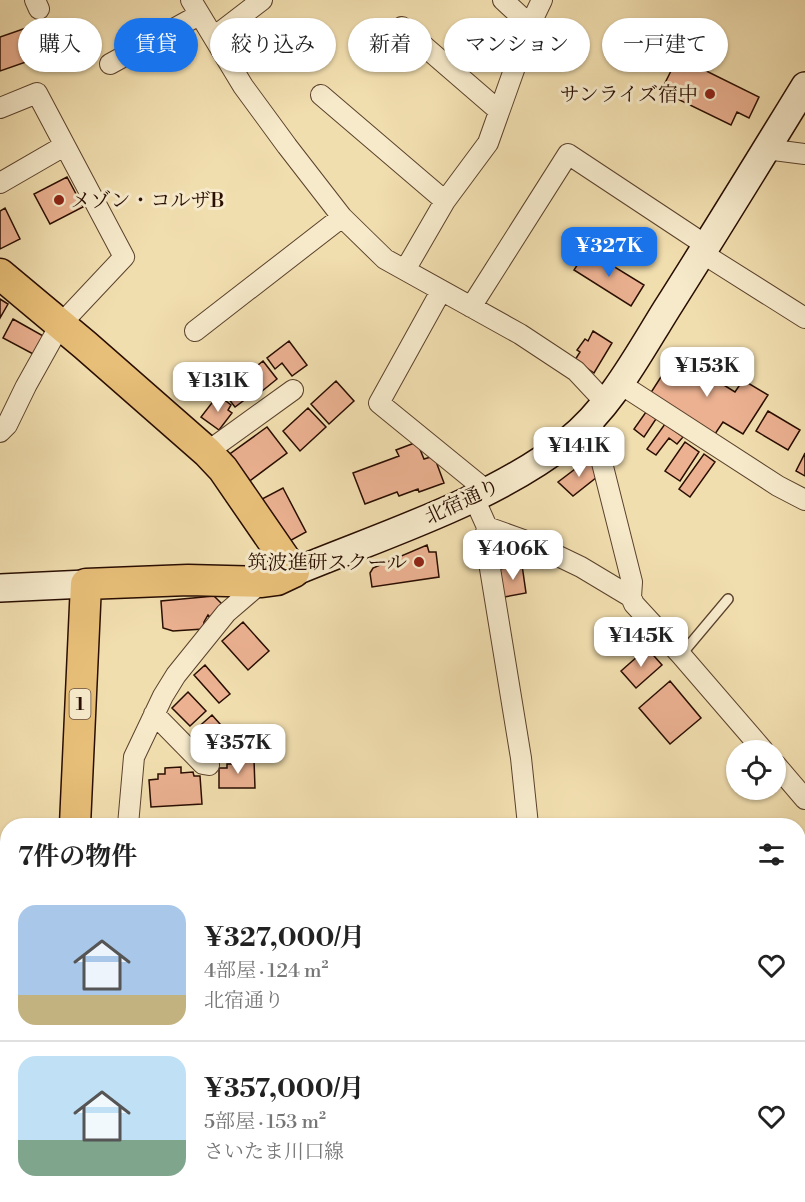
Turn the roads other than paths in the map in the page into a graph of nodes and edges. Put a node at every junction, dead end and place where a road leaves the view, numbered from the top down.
1 (262, 0) edge
2 (502, 0) edge
3 (542, 0) edge
4 (195, 8) edge
5 (239, 18) edge
6 (522, 18) edge
7 (533, 18) edge
8 (210, 31) edge
9 (432, 53) edge
10 (110, 64) dead end
11 (235, 72) edge
12 (512, 72) edge
13 (805, 86) edge
14 (321, 94) dead end
15 (0, 108) edge
16 (498, 110) junction
17 (64, 146) junction
18 (766, 149) junction
19 (805, 154) edge
20 (0, 183) edge
21 (445, 201) junction
22 (342, 217) junction
23 (704, 250) junction
24 (405, 270) junction
25 (0, 274) edge
26 (441, 291) junction
27 (471, 307) junction
28 (805, 318) edge
29 (60, 325) junction
30 (195, 331) dead end
31 (293, 390) dead end
32 (605, 401) junction
33 (0, 432) edge
34 (207, 452) junction
35 (480, 495) junction
36 (805, 500) edge
37 (487, 526) junction
38 (294, 572) junction
39 (262, 582) junction
40 (86, 584) junction
41 (0, 588) edge
42 (631, 597) junction
43 (728, 599) dead end
44 (681, 655) junction
45 (154, 714) junction
46 (754, 740) edge
47 (209, 765) dead end
48 (786, 777) edge
49 (805, 799) edge
50 (75, 818) edge
51 (129, 818) edge
52 (527, 818) edge

1 - 5 street
2 - 6 street
3 - 7 street
4 - 8 street
4 - 10 street
9 - 16 street
11 - 22 street
12 - 16 street
13 - 18 street, 北宿通り
14 - 21 street
15 - 17 street
16 - 21 street
17 - 20 street
17 - 29 street
18 - 19 street
18 - 23 street, 北宿通り
21 - 24 street
22 - 24 street
22 - 30 street
23 - 27 street
23 - 28 street
23 - 32 street, 北宿通り
24 - 26 street
25 - 29 main road
26 - 27 street
26 - 35 street
27 - 32 street
29 - 33 street
29 - 34 main road
31 - 34 street
32 - 35 street, 北宿通り
32 - 36 street
32 - 42 street
34 - 38 main road
35 - 37 street
35 - 38 street, 北宿通り
37 - 42 street
37 - 52 street
38 - 39 main road, 北宿通り
39 - 40 main road, 北宿通り
39 - 45 street
40 - 41 street, 北宿通り
40 - 50 main road, 1
42 - 44 street
43 - 44 lane
44 - 46 street
45 - 47 street
45 - 51 street
48 - 49 street

